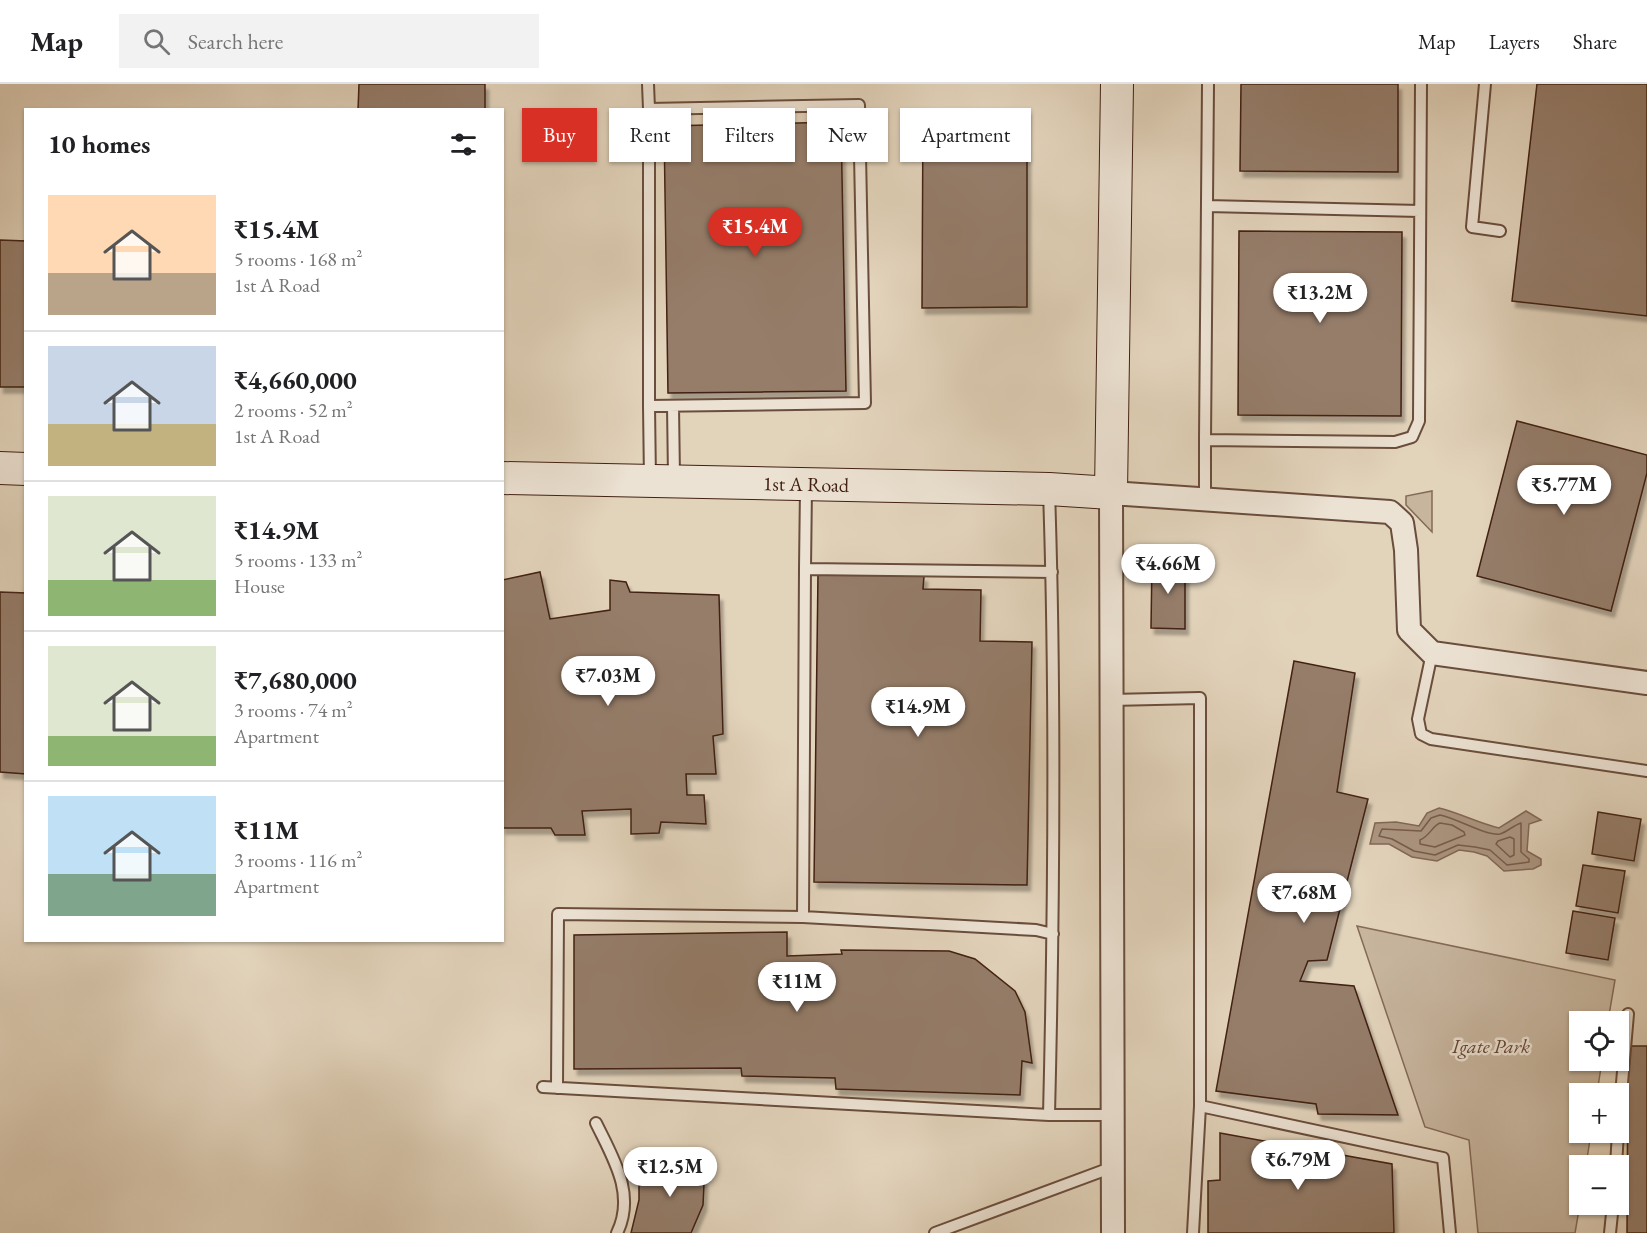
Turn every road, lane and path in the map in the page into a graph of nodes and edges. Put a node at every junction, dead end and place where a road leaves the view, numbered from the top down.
1 (648, 84) edge
2 (1117, 84) edge
3 (1208, 84) edge
4 (1421, 84) edge
5 (1485, 84) edge
6 (649, 108) edge
7 (691, 108) edge
8 (649, 162) edge
9 (1207, 206) junction
10 (1420, 211) junction
11 (1500, 231) dead end
12 (649, 406) junction
13 (673, 406) junction
14 (1205, 440) junction
15 (0, 468) edge
16 (24, 469) edge
17 (504, 478) edge
18 (662, 481) junction
19 (806, 484) junction
20 (1049, 489) junction
21 (1111, 493) junction
22 (1205, 501) junction
23 (805, 569) junction
24 (1052, 572) junction
25 (1432, 653) junction
26 (1647, 683) edge
27 (1111, 700) junction
28 (1647, 771) edge
29 (803, 917) junction
30 (1053, 934) junction
31 (543, 1087) dead end
32 (557, 1088) junction
33 (1200, 1106) junction
34 (1049, 1115) junction
35 (1112, 1115) junction
36 (596, 1123) dead end
37 (1113, 1167) junction
38 (1611, 1215) edge
39 (618, 1233) edge
40 (935, 1233) edge
41 (1113, 1233) edge
42 (1193, 1233) edge
43 (1450, 1233) edge
44 (1610, 1233) edge

1 - 6 lane
2 - 21 street
3 - 9 lane
4 - 10 lane
5 - 11 lane
7 - 13 lane
8 - 12 lane
9 - 10 lane
9 - 14 lane
10 - 14 lane
12 - 13 lane
12 - 18 lane
13 - 18 lane
14 - 22 lane
15 - 16 street
17 - 18 street, 1st A Road
18 - 19 street, 1st A Road
19 - 20 street, 1st A Road
19 - 23 lane
20 - 21 street, 1st A Road
20 - 24 lane
21 - 22 street
21 - 27 street
22 - 25 street
23 - 24 lane
23 - 29 lane
24 - 30 lane
25 - 26 street
25 - 28 lane
27 - 33 lane
27 - 35 street
29 - 30 lane
29 - 32 lane
30 - 34 lane
31 - 32 lane
32 - 34 lane
33 - 42 lane
33 - 43 lane
34 - 35 lane
35 - 37 street
36 - 39 lane
37 - 40 lane
37 - 41 street
38 - 44 lane

